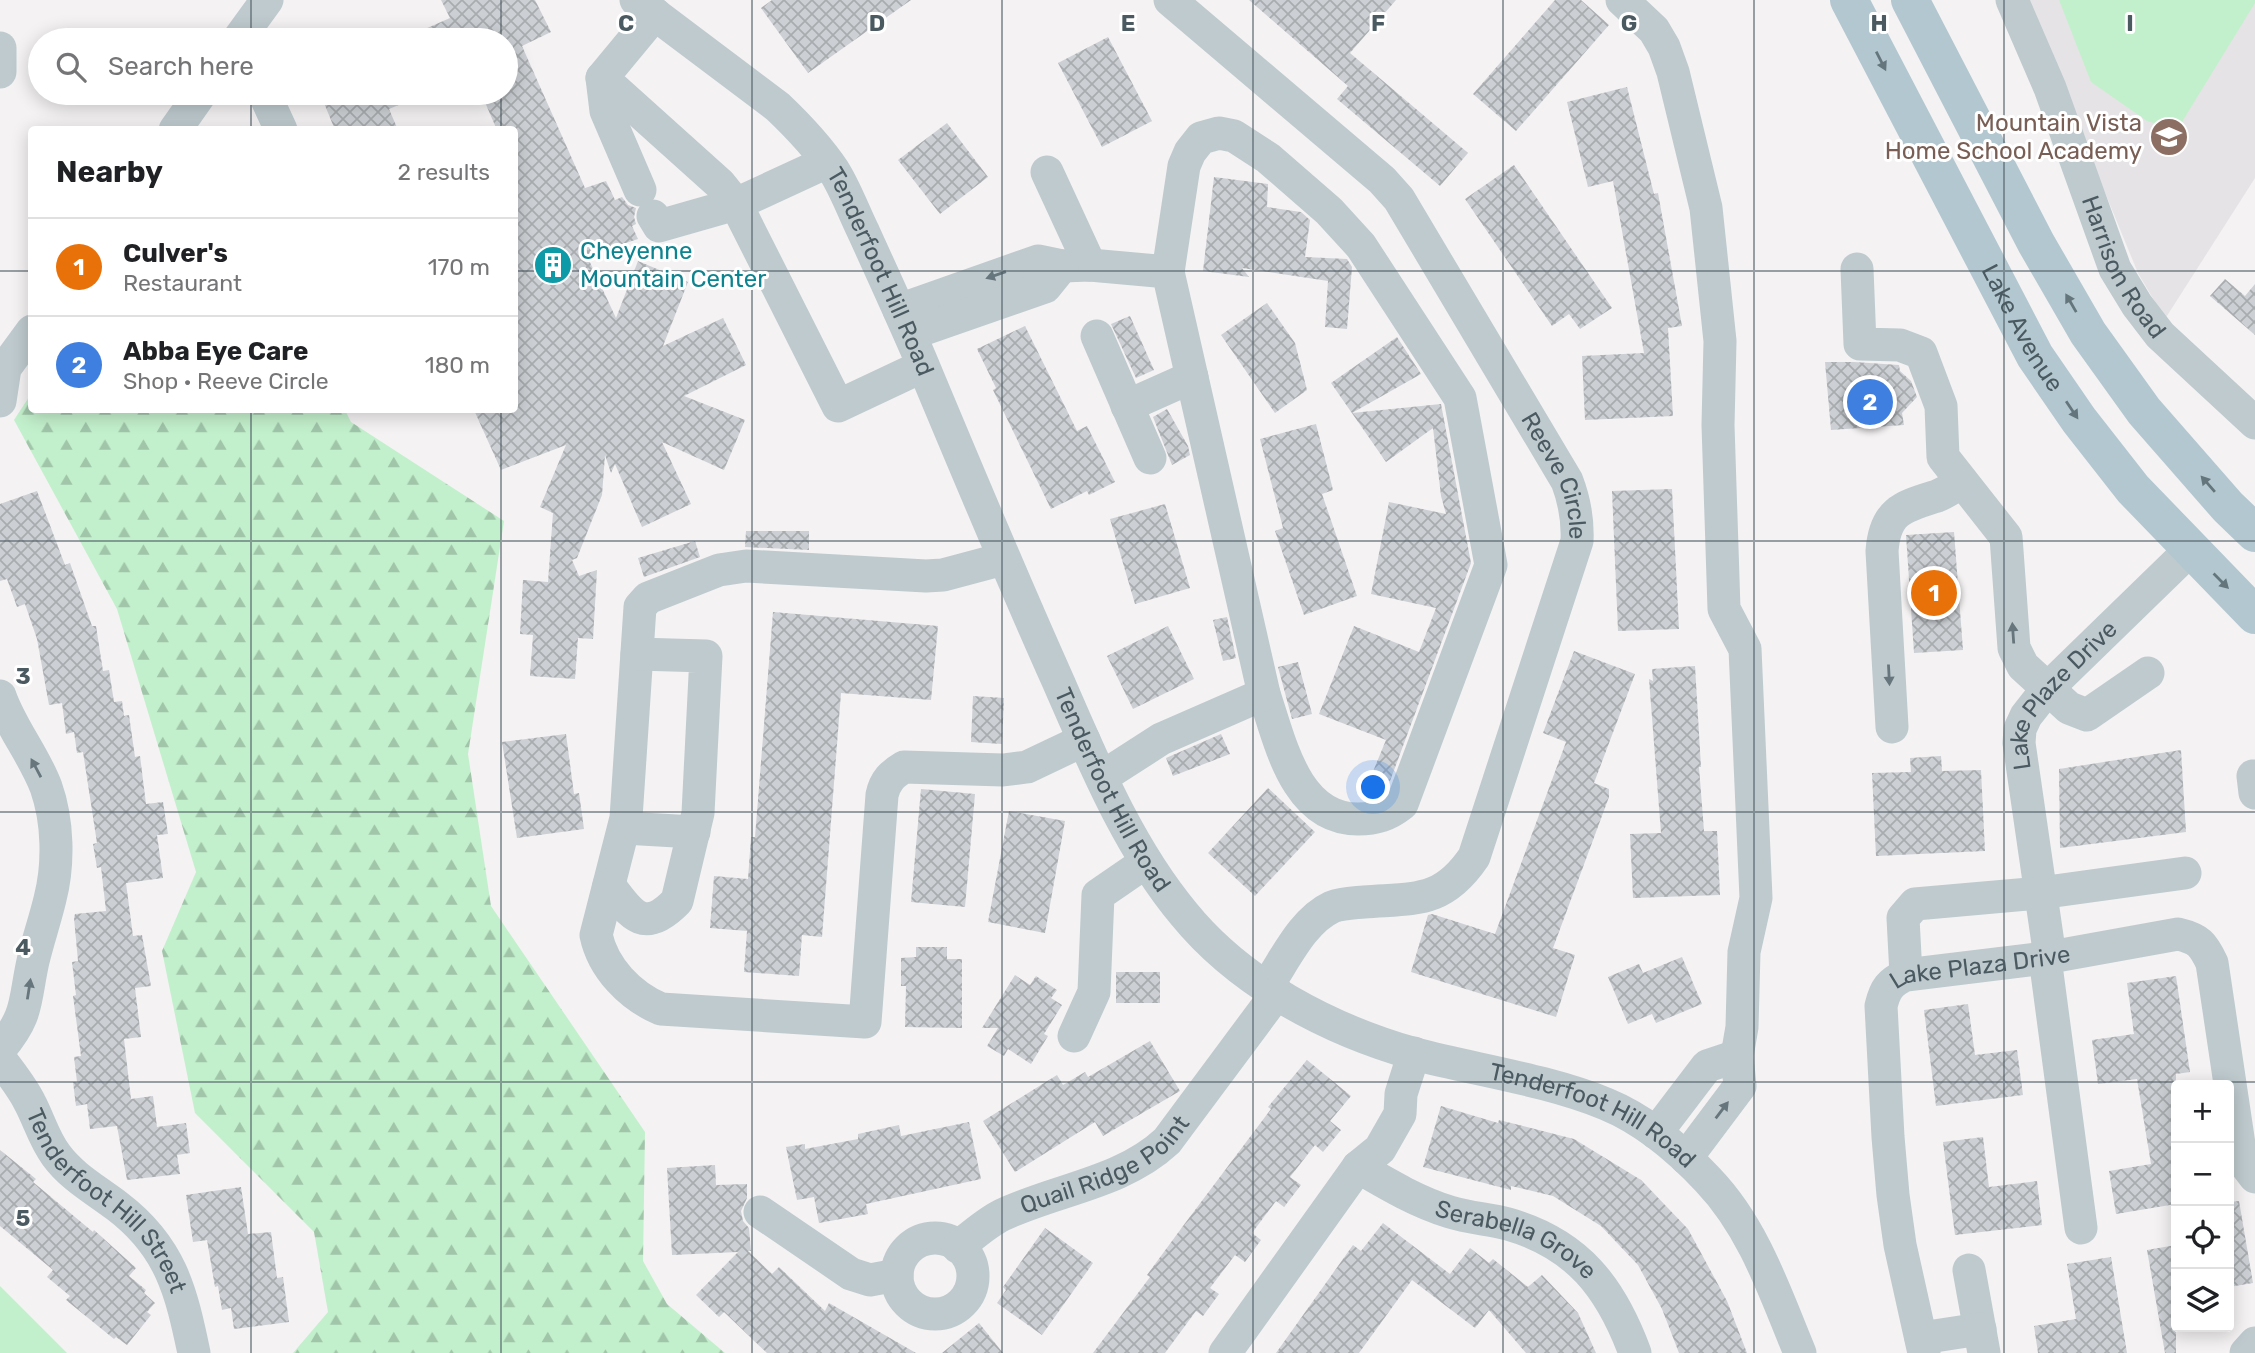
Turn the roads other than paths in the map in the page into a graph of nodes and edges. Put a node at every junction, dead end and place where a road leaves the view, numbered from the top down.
1 (267, 0) edge
2 (1170, 0) edge
3 (1622, 0) edge
4 (1849, 0) edge
5 (1910, 0) edge
6 (2012, 0) edge
7 (646, 7) edge
8 (247, 28) edge
9 (0, 48) edge
10 (0, 72) edge
11 (602, 78) junction
12 (193, 105) edge
13 (270, 105) edge
14 (178, 126) edge
15 (279, 126) edge
16 (827, 162) junction
17 (1047, 172) dead end
18 (736, 204) junction
19 (1076, 266) junction
20 (1857, 269) dead end
21 (1168, 272) junction
22 (905, 322) junction
23 (1097, 335) dead end
24 (28, 336) edge
25 (923, 366) junction
26 (2, 369) edge
27 (1192, 377) junction
28 (0, 401) edge
29 (1127, 406) junction
30 (2255, 423) edge
31 (1150, 458) dead end
32 (1969, 491) junction
33 (2255, 533) edge
34 (2190, 550) junction
35 (1003, 559) junction
36 (2255, 615) edge
37 (637, 654) junction
38 (2148, 673) dead end
39 (2048, 688) junction
40 (1264, 694) junction
41 (0, 696) edge
42 (1892, 727) dead end
43 (1084, 740) junction
44 (1102, 777) junction
45 (624, 828) junction
46 (694, 832) junction
47 (1146, 862) junction
48 (2185, 873) dead end
49 (609, 885) junction
50 (2040, 893) junction
51 (2048, 958) junction
52 (1906, 975) junction
53 (1272, 990) junction
54 (1074, 1036) dead end
55 (0, 1049) edge
56 (1414, 1054) junction
57 (1737, 1056) junction
58 (0, 1059) edge
59 (1656, 1133) junction
60 (2250, 1157) edge
61 (1686, 1158) junction
62 (1358, 1167) junction
63 (760, 1212) dead end
64 (2081, 1228) dead end
65 (958, 1247) junction
66 (1969, 1270) dead end
67 (897, 1275) junction
68 (1982, 1341) edge
69 (2255, 1343) edge
70 (1922, 1345) edge
71 (194, 1353) edge
72 (1225, 1353) edge
73 (1635, 1353) edge
74 (1800, 1353) edge
75 (2246, 1353) edge

1 - 8 street
2 - 53 street, Reeve Circle
3 - 57 street
4 -> 34 main road, Lake Avenue
33 -> 5 main road
6 - 30 street, Harrison Road
7 - 11 street
7 - 16 street, Tenderfoot Hill Road
9 - 10 street
11 - 18 street
11 - 18 street
12 - 14 street
13 - 15 street
16 - 18 street
16 - 22 street, Tenderfoot Hill Road
17 - 19 street
18 - 25 street
19 - 21 street
19 - 22 street
20 - 32 street
21 - 27 street
21 - 40 street
22 - 25 street, Tenderfoot Hill Road
23 - 29 street
24 - 26 street
25 - 35 street, Tenderfoot Hill Road
26 - 28 street
27 - 29 street
27 - 40 street
29 - 31 street
39 -> 32 street
32 -> 42 street
34 -> 36 main road, Lake Avenue
34 - 39 street, Lake Plaze Drive
35 - 37 street
35 - 43 street, Tenderfoot Hill Road
37 - 45 street
37 - 46 street
38 - 39 street
39 - 50 street, Lake Plaze Drive
40 - 44 street
55 -> 41 street
43 - 44 street, Tenderfoot Hill Road
43 - 49 street
44 - 47 street, Tenderfoot Hill Road
45 - 46 street
45 - 49 street
46 - 49 street
47 - 53 street, Tenderfoot Hill Road
47 - 54 street
48 - 50 street
50 - 51 street, Lake Plaze Drive
50 - 52 street
51 - 52 street, Lake Plaza Drive
51 - 60 street, Lake Plaza Drive
51 - 64 street, Lake Plaze Drive
52 - 70 street, Lake Plaza Drive
53 - 56 street, Tenderfoot Hill Road
53 - 65 street, Quail Ridge Point
56 - 59 street, Tenderfoot Hill Road
56 - 62 street
57 - 59 street
61 -> 57 street
58 - 71 street, Tenderfoot Hill Street
59 - 61 street, Tenderfoot Hill Road
61 - 74 street, Tenderfoot Hill Road
62 - 72 street
62 - 73 street, Serabella Grove
63 - 67 street
65 - 67 street
65 - 67 street
66 - 68 street
68 - 70 street
69 - 75 street

